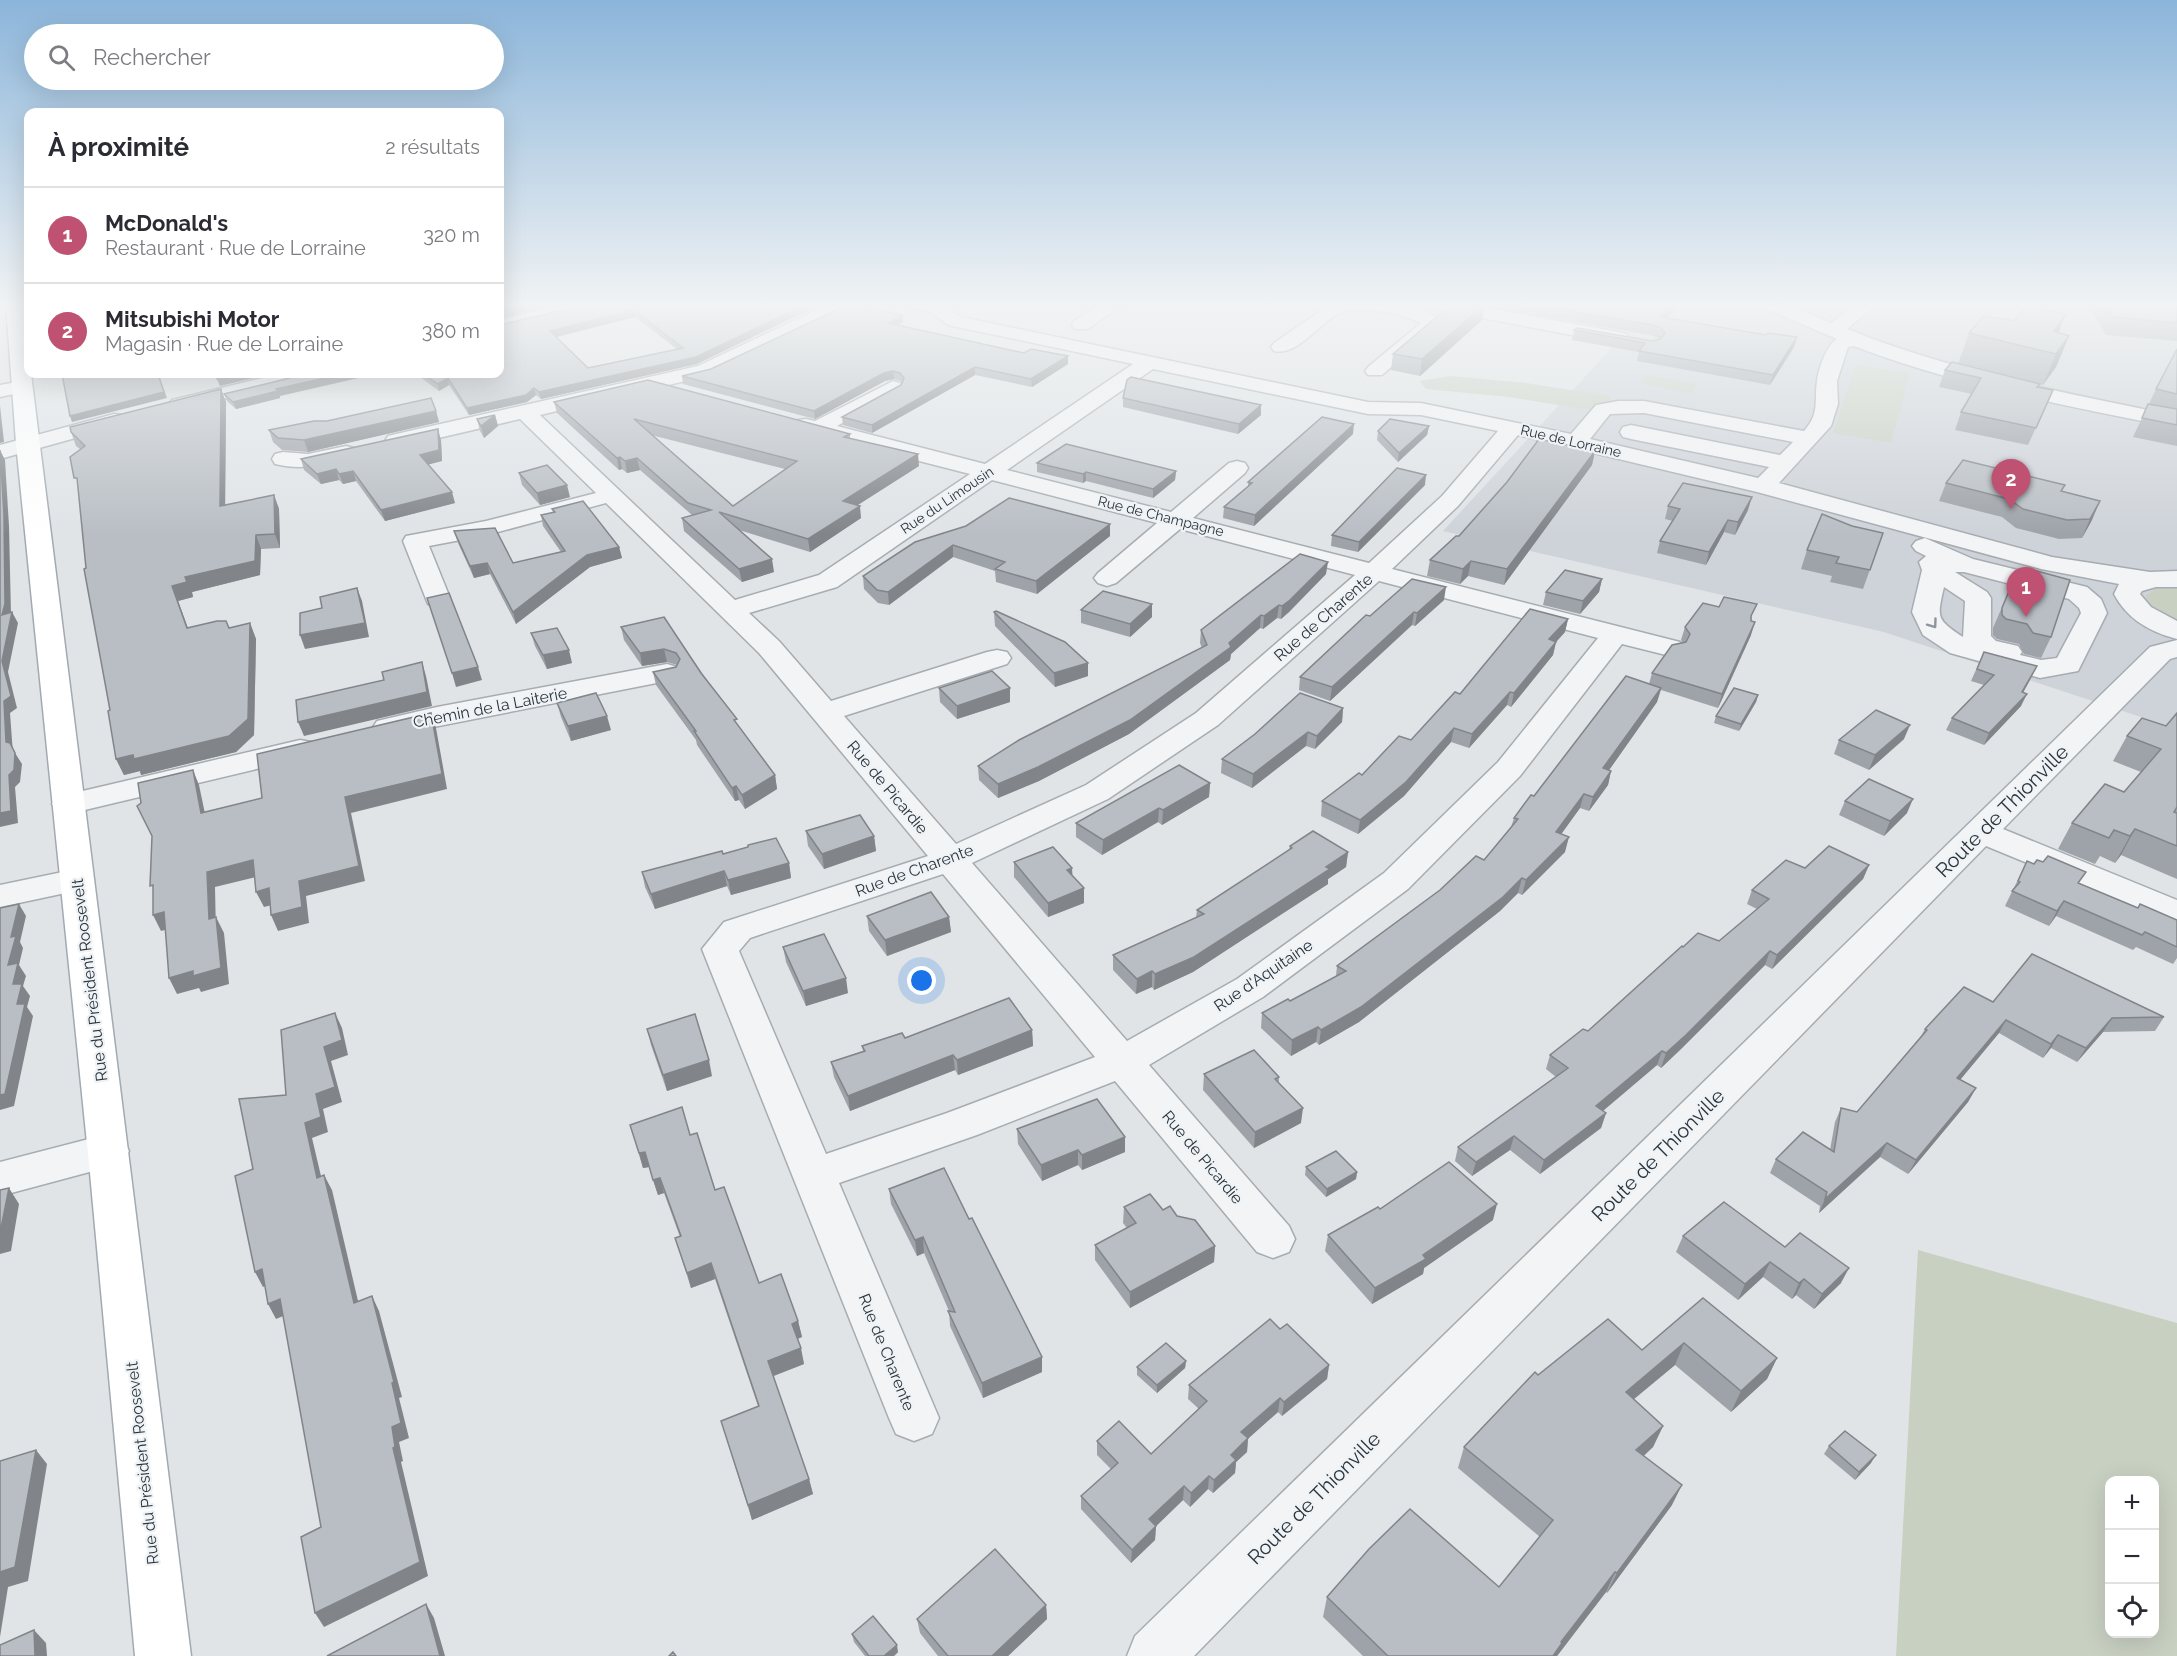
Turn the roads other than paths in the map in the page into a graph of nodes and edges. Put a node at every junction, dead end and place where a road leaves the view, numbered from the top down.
1 (21, 380) edge
2 (276, 380) edge
3 (664, 380) edge
4 (1123, 380) edge
5 (1237, 380) edge
6 (1827, 380) edge
7 (1984, 380) edge
8 (652, 383) junction
9 (22, 387) junction
10 (893, 387) edge
11 (0, 391) edge
12 (700, 398) edge
13 (161, 408) edge
14 (525, 412) junction
15 (139, 414) edge
16 (786, 420) edge
17 (2177, 422) edge
18 (1513, 427) junction
19 (818, 428) junction
20 (1630, 432) dead end
21 (1808, 438) junction
22 (1576, 442) junction
23 (14, 448) edge
24 (283, 459) dead end
25 (1784, 463) junction
26 (1237, 468) dead end
27 (988, 472) junction
28 (1763, 486) junction
29 (612, 496) junction
30 (1175, 520) junction
31 (1930, 549) junction
32 (1375, 571) junction
33 (2051, 575) junction
34 (1107, 578) dead end
35 (2177, 579) edge
36 (2149, 580) junction
37 (437, 598) edge
38 (2135, 606) junction
39 (730, 610) junction
40 (1616, 633) junction
41 (2171, 644) edge
42 (1670, 648) edge
43 (997, 658) dead end
44 (667, 673) edge
45 (825, 712) junction
46 (357, 735) edge
47 (323, 743) edge
48 (68, 804) junction
49 (1981, 832) junction
50 (950, 860) junction
51 (77, 880) junction
52 (0, 896) edge
53 (2177, 913) edge
54 (1122, 1062) junction
55 (108, 1151) junction
56 (813, 1175) junction
57 (0, 1179) edge
58 (1273, 1239) dead end
59 (914, 1418) dead end
60 (163, 1656) edge
61 (1155, 1656) edge

1 - 9 main road, Rue du Président Roosevelt
2 - 13 street
3 - 8 street
4 - 27 street, Rue du Limousin
5 - 18 street, Rue de Lorraine
6 - 21 street
7 - 17 street
8 - 12 street
8 - 14 street
9 - 11 street
9 - 23 main road, Rue du Président Roosevelt
10 - 19 street
14 - 24 street
14 - 29 street, Rue de Picardie
15 - 23 street
16 - 19 street, Rue de Champagne
18 - 22 street, Rue de Lorraine
18 - 32 street, Rue de Charente
19 - 27 street, Rue de Champagne
20 - 25 street
21 - 22 street
21 - 25 street
22 - 28 street, Rue de Lorraine
23 - 48 main road, Rue du Président Roosevelt
25 - 28 street
26 - 30 street
27 - 30 street, Rue de Champagne
27 - 39 street, Rue du Limousin
28 - 31 street, Rue de Lorraine
29 - 37 street
29 - 39 street, Rue de Picardie
30 - 32 street, Rue de Champagne
30 - 34 street
31 - 33 street, Rue de Lorraine
31 - 33 street
31 - 33 street
31 -> 33 street
32 - 40 street, Rue de Champagne
32 - 50 street, Rue de Charente
33 - 36 street, Rue de Lorraine
33 - 38 street, Rue de Lorraine
35 - 36 street, Rue de Lorraine
36 - 38 street
38 - 41 street, Route de Thionville
39 - 45 street, Rue de Picardie
40 - 42 street, Rue de Champagne
40 - 54 street, Rue d'Aquitaine
41 - 49 street, Route de Thionville
43 - 45 street
44 - 46 street, Chemin de la Laiterie
45 - 50 street, Rue de Picardie
47 - 48 street
48 - 51 main road, Rue du Président Roosevelt
49 - 53 street
49 - 61 street, Route de Thionville
50 - 54 street, Rue de Picardie
50 - 56 street, Rue de Charente
51 - 52 street
51 - 55 main road, Rue du Président Roosevelt
54 - 56 street, Rue d'Aquitaine
54 - 58 street, Rue de Picardie
55 - 57 street
55 - 60 main road, Rue du Président Roosevelt
56 - 59 street, Rue de Charente

